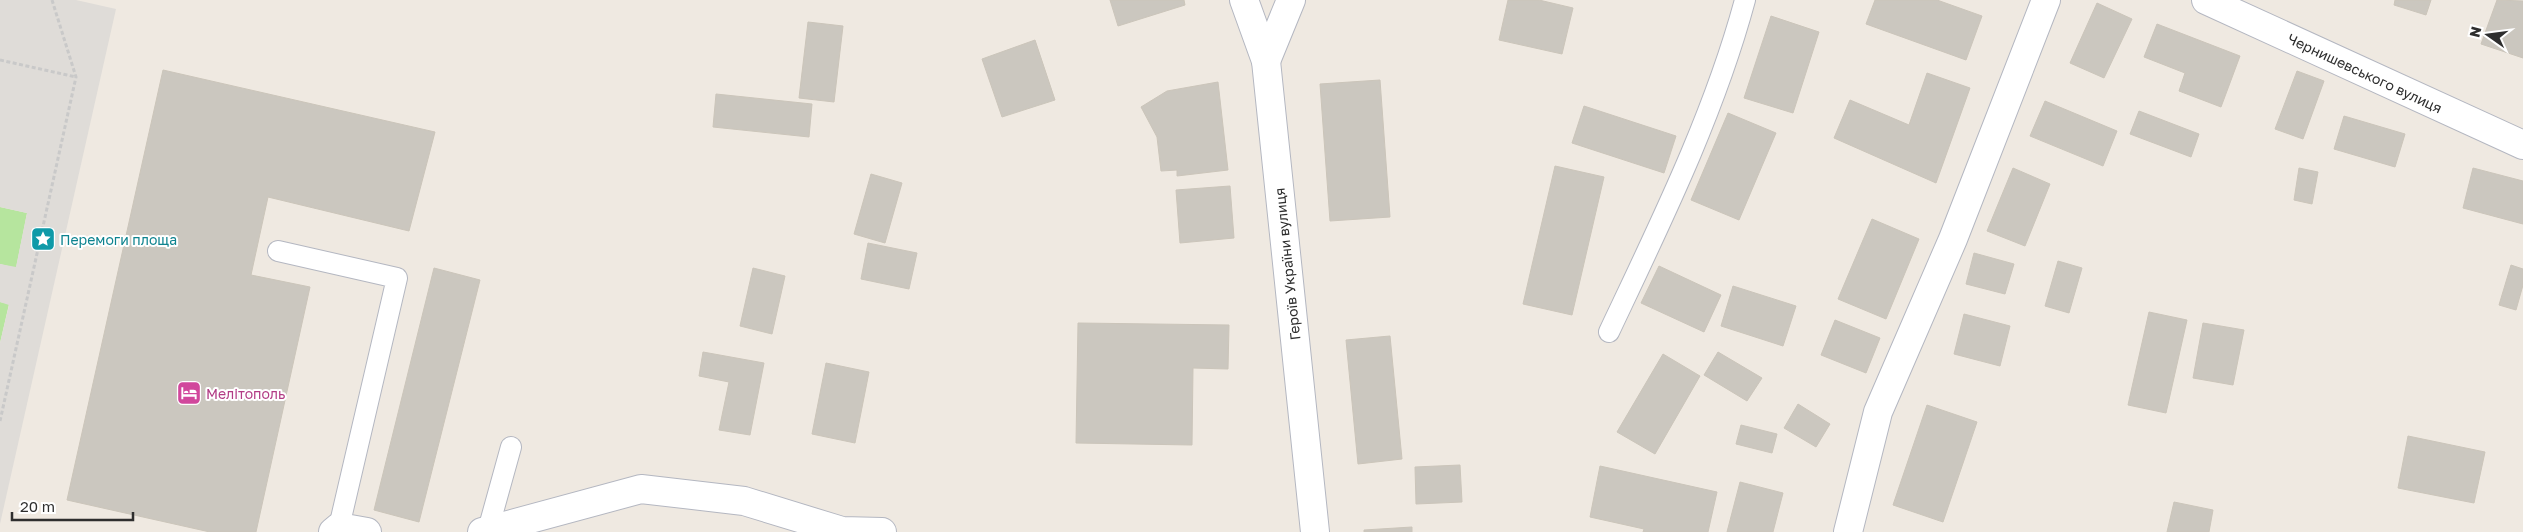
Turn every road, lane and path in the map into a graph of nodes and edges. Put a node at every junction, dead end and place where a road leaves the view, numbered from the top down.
1 (52, 0) edge
2 (1244, 0) edge
3 (1291, 0) edge
4 (1746, 0) edge
5 (2046, 0) edge
6 (2206, 0) edge
7 (0, 60) edge
8 (1266, 61) junction
9 (76, 77) junction
10 (2523, 146) edge
11 (278, 251) dead end
12 (1609, 332) dead end
13 (0, 421) edge
14 (511, 447) dead end
15 (336, 530) edge
16 (485, 531) edge
17 (841, 531) edge
18 (367, 532) edge
19 (882, 532) edge
20 (1315, 532) edge
21 (1848, 532) edge

1 - 9 path
2 - 8 street, Героїв України вулиця
3 - 8 street
4 - 12 lane
5 - 21 street
6 - 10 street, Чернишевського вулиця
7 - 9 path
8 - 20 street, Героїв України вулиця
9 - 13 path
11 - 15 lane
14 - 16 lane
15 - 18 street
16 - 17 street
17 - 19 street

